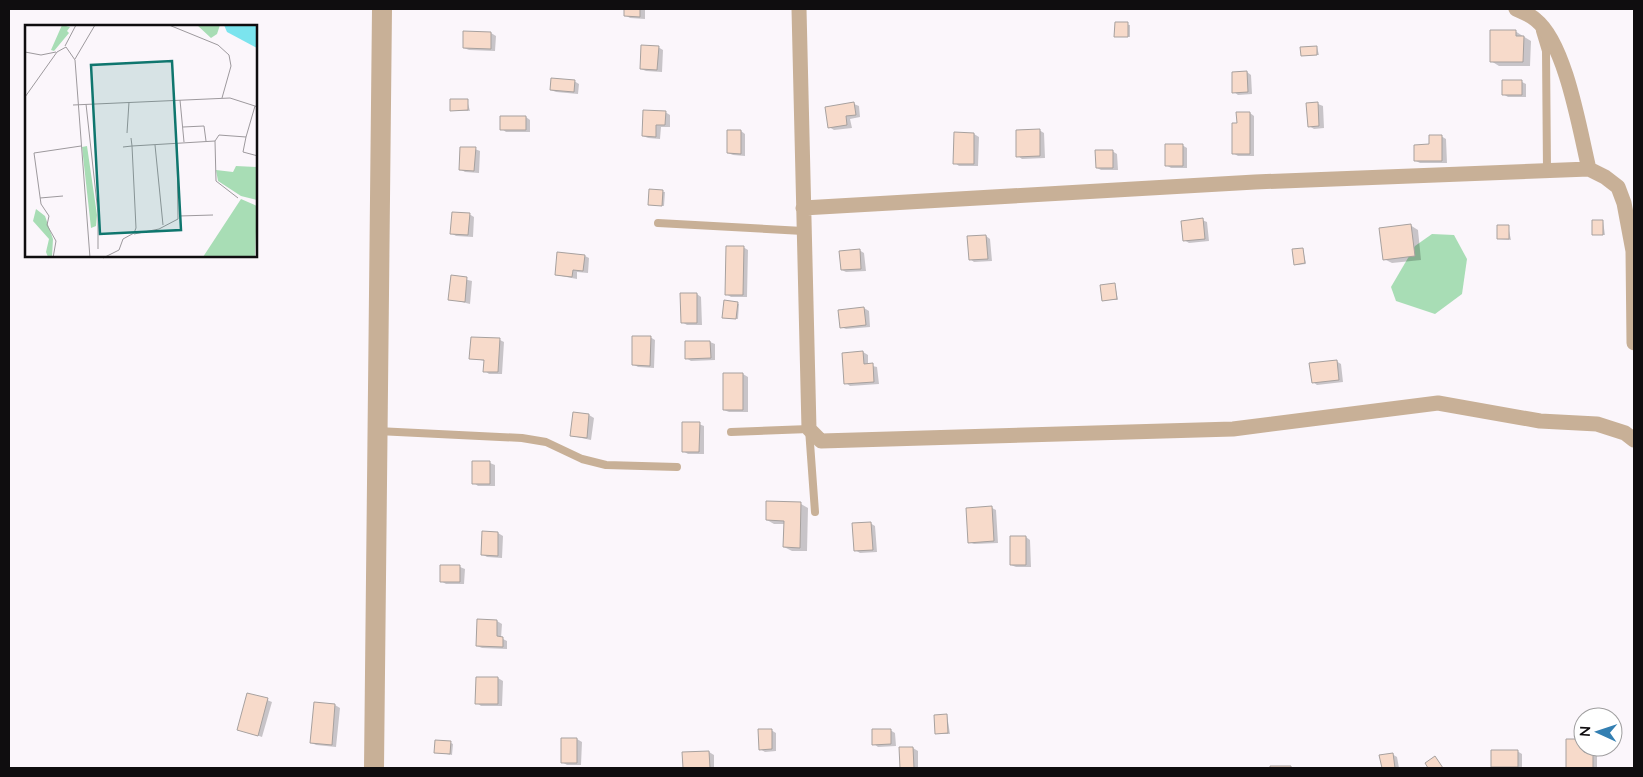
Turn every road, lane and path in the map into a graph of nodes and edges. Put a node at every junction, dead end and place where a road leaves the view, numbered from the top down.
1 (382, 9) edge
2 (799, 9) edge
3 (1516, 9) edge
4 (1536, 20) junction
5 (1589, 169) junction
6 (1547, 170) junction
7 (803, 208) junction
8 (658, 223) dead end
9 (803, 230) junction
10 (1634, 343) edge
11 (809, 430) junction
12 (377, 431) junction
13 (731, 432) dead end
14 (1634, 440) edge
15 (678, 467) dead end
16 (815, 512) dead end
17 (374, 768) edge

1 - 12 street
2 - 7 street
3 - 4 street
4 - 5 street
4 - 6 lane
5 - 6 street
5 - 10 street
6 - 7 street
7 - 9 street
8 - 9 lane
9 - 11 street
11 - 13 lane
11 - 14 street
11 - 16 lane
12 - 15 lane
12 - 17 street

